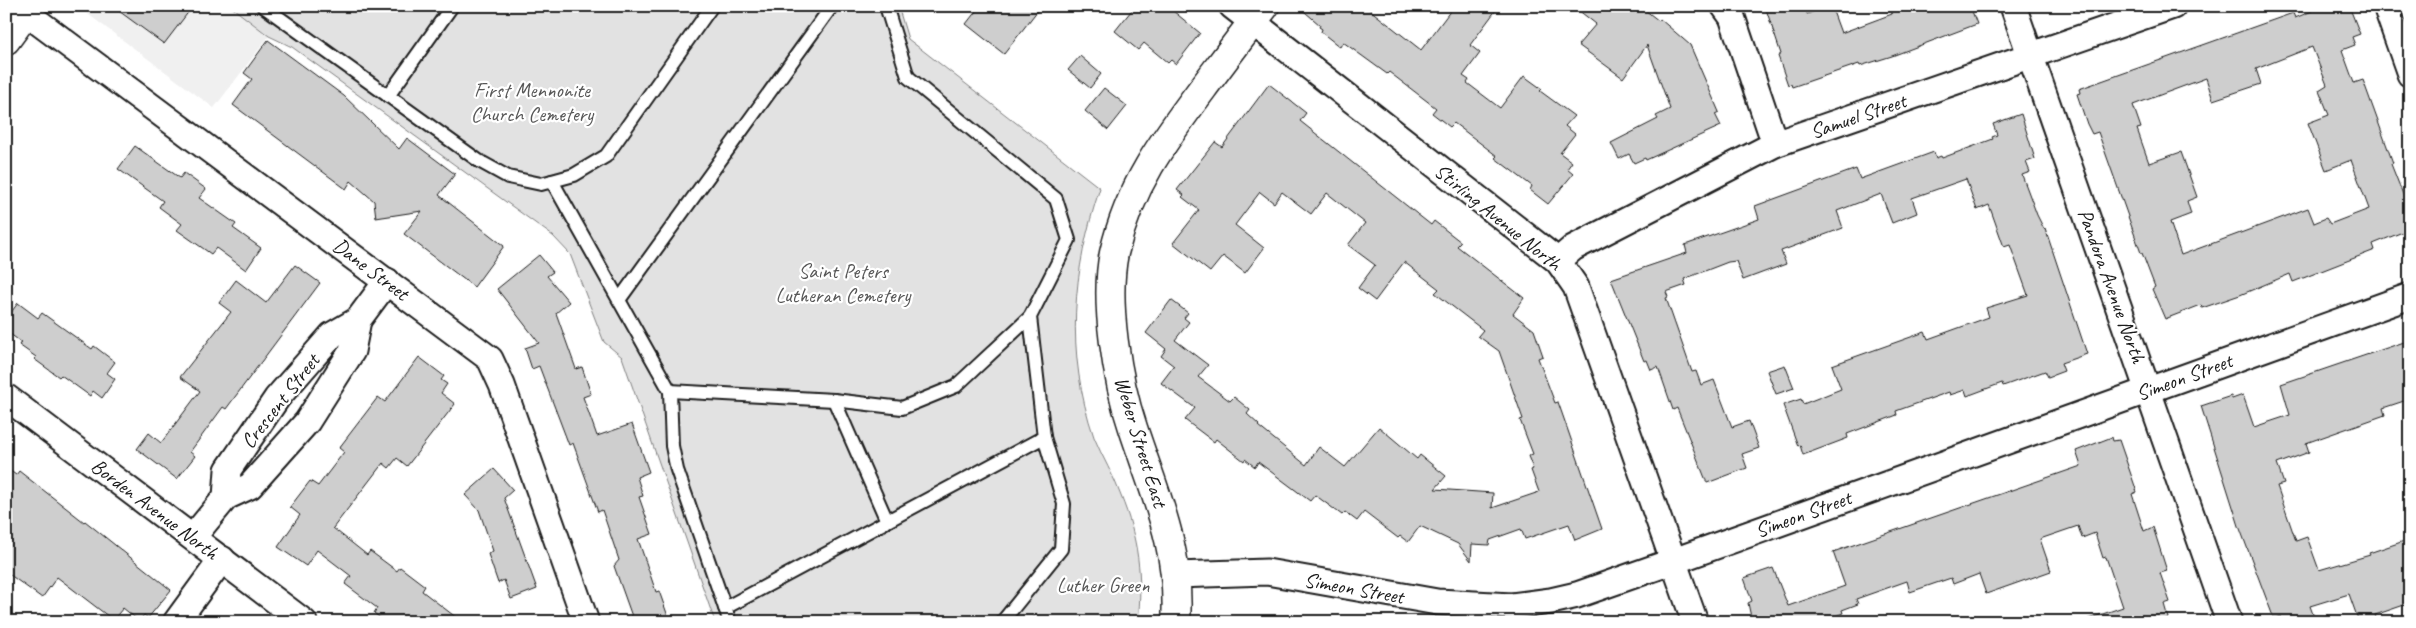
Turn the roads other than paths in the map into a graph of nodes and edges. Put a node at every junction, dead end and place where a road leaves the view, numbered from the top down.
1 (263, 6) edge
2 (452, 6) edge
3 (712, 6) edge
4 (832, 6) edge
5 (886, 6) edge
6 (1724, 6) edge
7 (2013, 6) edge
8 (2173, 6) edge
9 (2386, 6) edge
10 (28, 10) edge
11 (1250, 12) edge
12 (6, 40) edge
13 (2030, 57) junction
14 (2410, 74) edge
15 (388, 96) junction
16 (1775, 144) junction
17 (552, 181) junction
18 (1558, 260) junction
19 (387, 281) junction
20 (2410, 296) edge
21 (619, 300) junction
22 (1030, 317) junction
23 (358, 320) junction
24 (2148, 390) junction
25 (670, 391) junction
26 (6, 397) edge
27 (834, 400) junction
28 (1044, 437) junction
29 (226, 498) junction
30 (887, 521) junction
31 (193, 537) junction
32 (222, 559) junction
33 (1674, 561) junction
34 (1176, 575) junction
35 (725, 608) junction
36 (176, 622) edge
37 (304, 622) edge
38 (586, 622) edge
39 (730, 622) edge
40 (1002, 622) edge
41 (1176, 622) edge
42 (1695, 622) edge
43 (2230, 622) edge

1 - 15 lane
2 - 15 lane
3 - 17 lane
4 - 21 lane
5 - 22 lane
6 - 16 street
7 - 13 street, Pandora Avenue North
8 - 13 street, Samuel Street
9 - 14 street
10 - 12 main road
10 - 19 street, Dane Street
11 - 18 street, Stirling Avenue North
11 - 34 main road, Weber Street East
13 - 16 street, Samuel Street
13 - 24 street, Pandora Avenue North
15 - 17 lane
16 - 18 street, Samuel Street
17 - 21 lane
18 - 33 street, Stirling Avenue North
19 - 23 street, Crescent Street
19 - 38 street, Dane Street
20 - 24 street, Simeon Street
21 - 25 lane
22 - 27 lane
22 - 28 lane
23 - 29 street, Crescent Street
23 - 29 street, Crescent Street
24 - 33 street, Simeon Street
24 - 43 street, Pandora Avenue North
25 - 27 lane
25 - 35 lane
26 - 31 street, Borden Avenue North
27 - 30 lane
28 - 30 lane
28 - 40 lane
29 - 31 street, Crescent Street
30 - 35 lane
31 - 32 street, Borden Avenue North
32 - 36 street
32 - 37 street, Borden Avenue North
33 - 34 street, Simeon Street
33 - 42 street, Stirling Avenue North
34 - 41 main road, Weber Street East
35 - 39 lane

